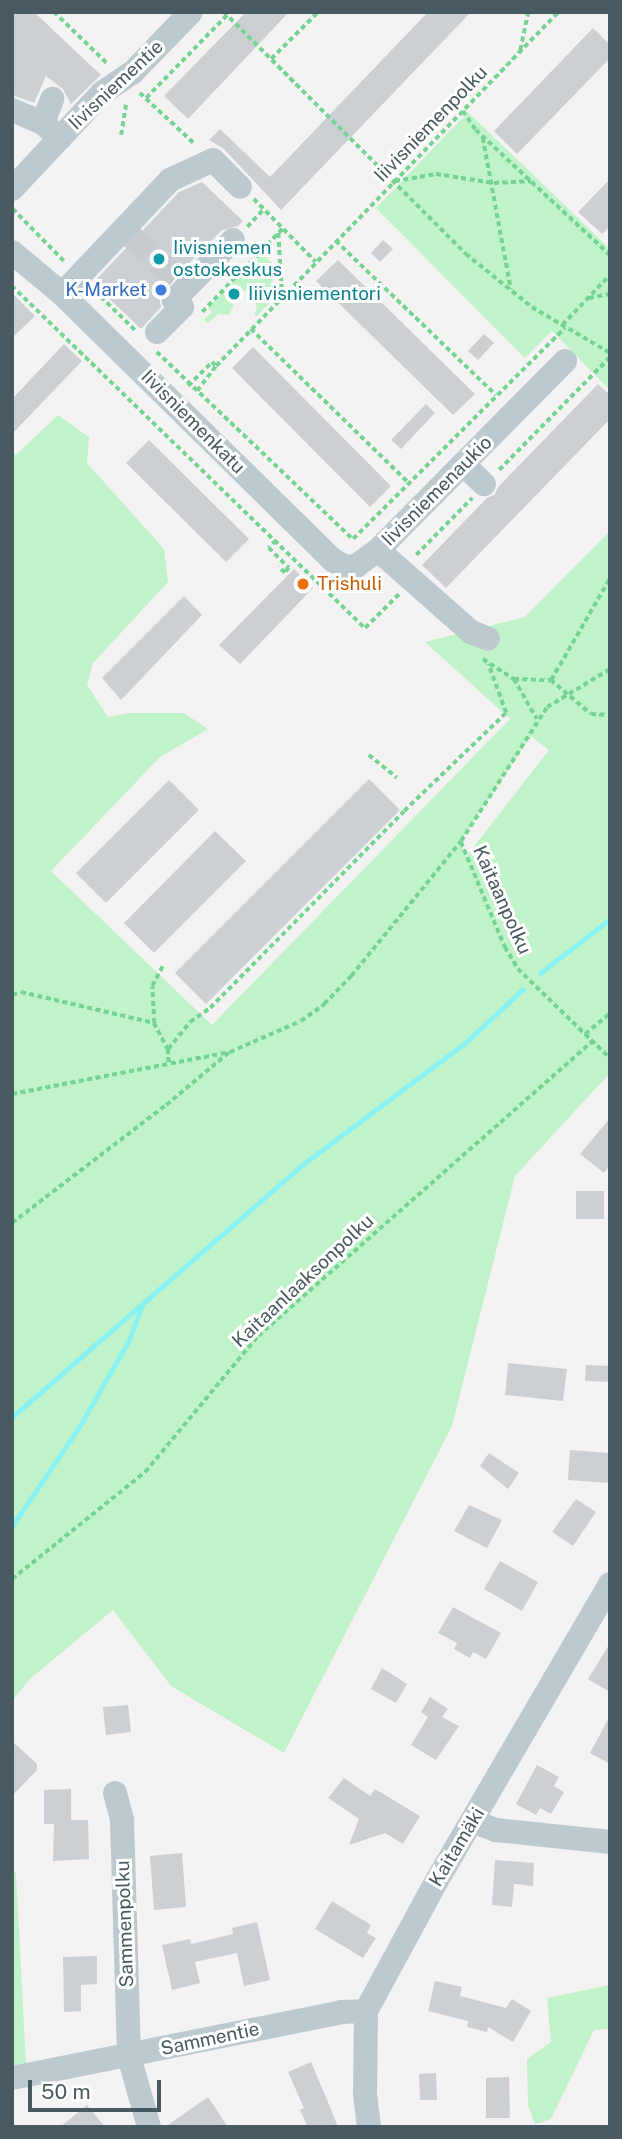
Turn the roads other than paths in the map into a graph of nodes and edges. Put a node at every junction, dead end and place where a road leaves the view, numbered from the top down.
1 (191, 12) edge
2 (52, 99) dead end
3 (12, 110) edge
4 (51, 131) junction
5 (240, 187) dead end
6 (12, 189) edge
7 (237, 237) road end
8 (12, 252) edge
9 (62, 294) junction
10 (150, 338) road end
11 (565, 361) dead end
12 (463, 464) junction
13 (484, 484) road end
14 (378, 550) junction
15 (488, 651) road end
16 (610, 1584) edge
17 (115, 1793) dead end
18 (472, 1821) junction
19 (610, 1842) edge
20 (366, 2011) junction
21 (129, 2056) junction
22 (12, 2078) edge
23 (149, 2127) edge
24 (369, 2127) edge

1 - 4 street, Iivisniementie
2 - 4 street
3 - 4 street
4 - 6 street, Iivisniementie
5 - 9 street
7 - 10 street
8 - 9 street, Iivisniemenkatu
9 - 14 street, Iivisniemenkatu
11 - 12 street, Iivisniemenaukio
12 - 13 street
12 - 14 street, Iivisniemenaukio
14 - 15 street, Iivisniemenaukio
16 - 18 street, Kaitamäki
17 - 21 street, Sammenpolku
18 - 19 street
18 - 20 street, Kaitamäki
20 - 21 street, Sammentie
20 - 24 street, Kaitamäki
21 - 22 street, Sammentie
21 - 23 street, Sammenpolku

